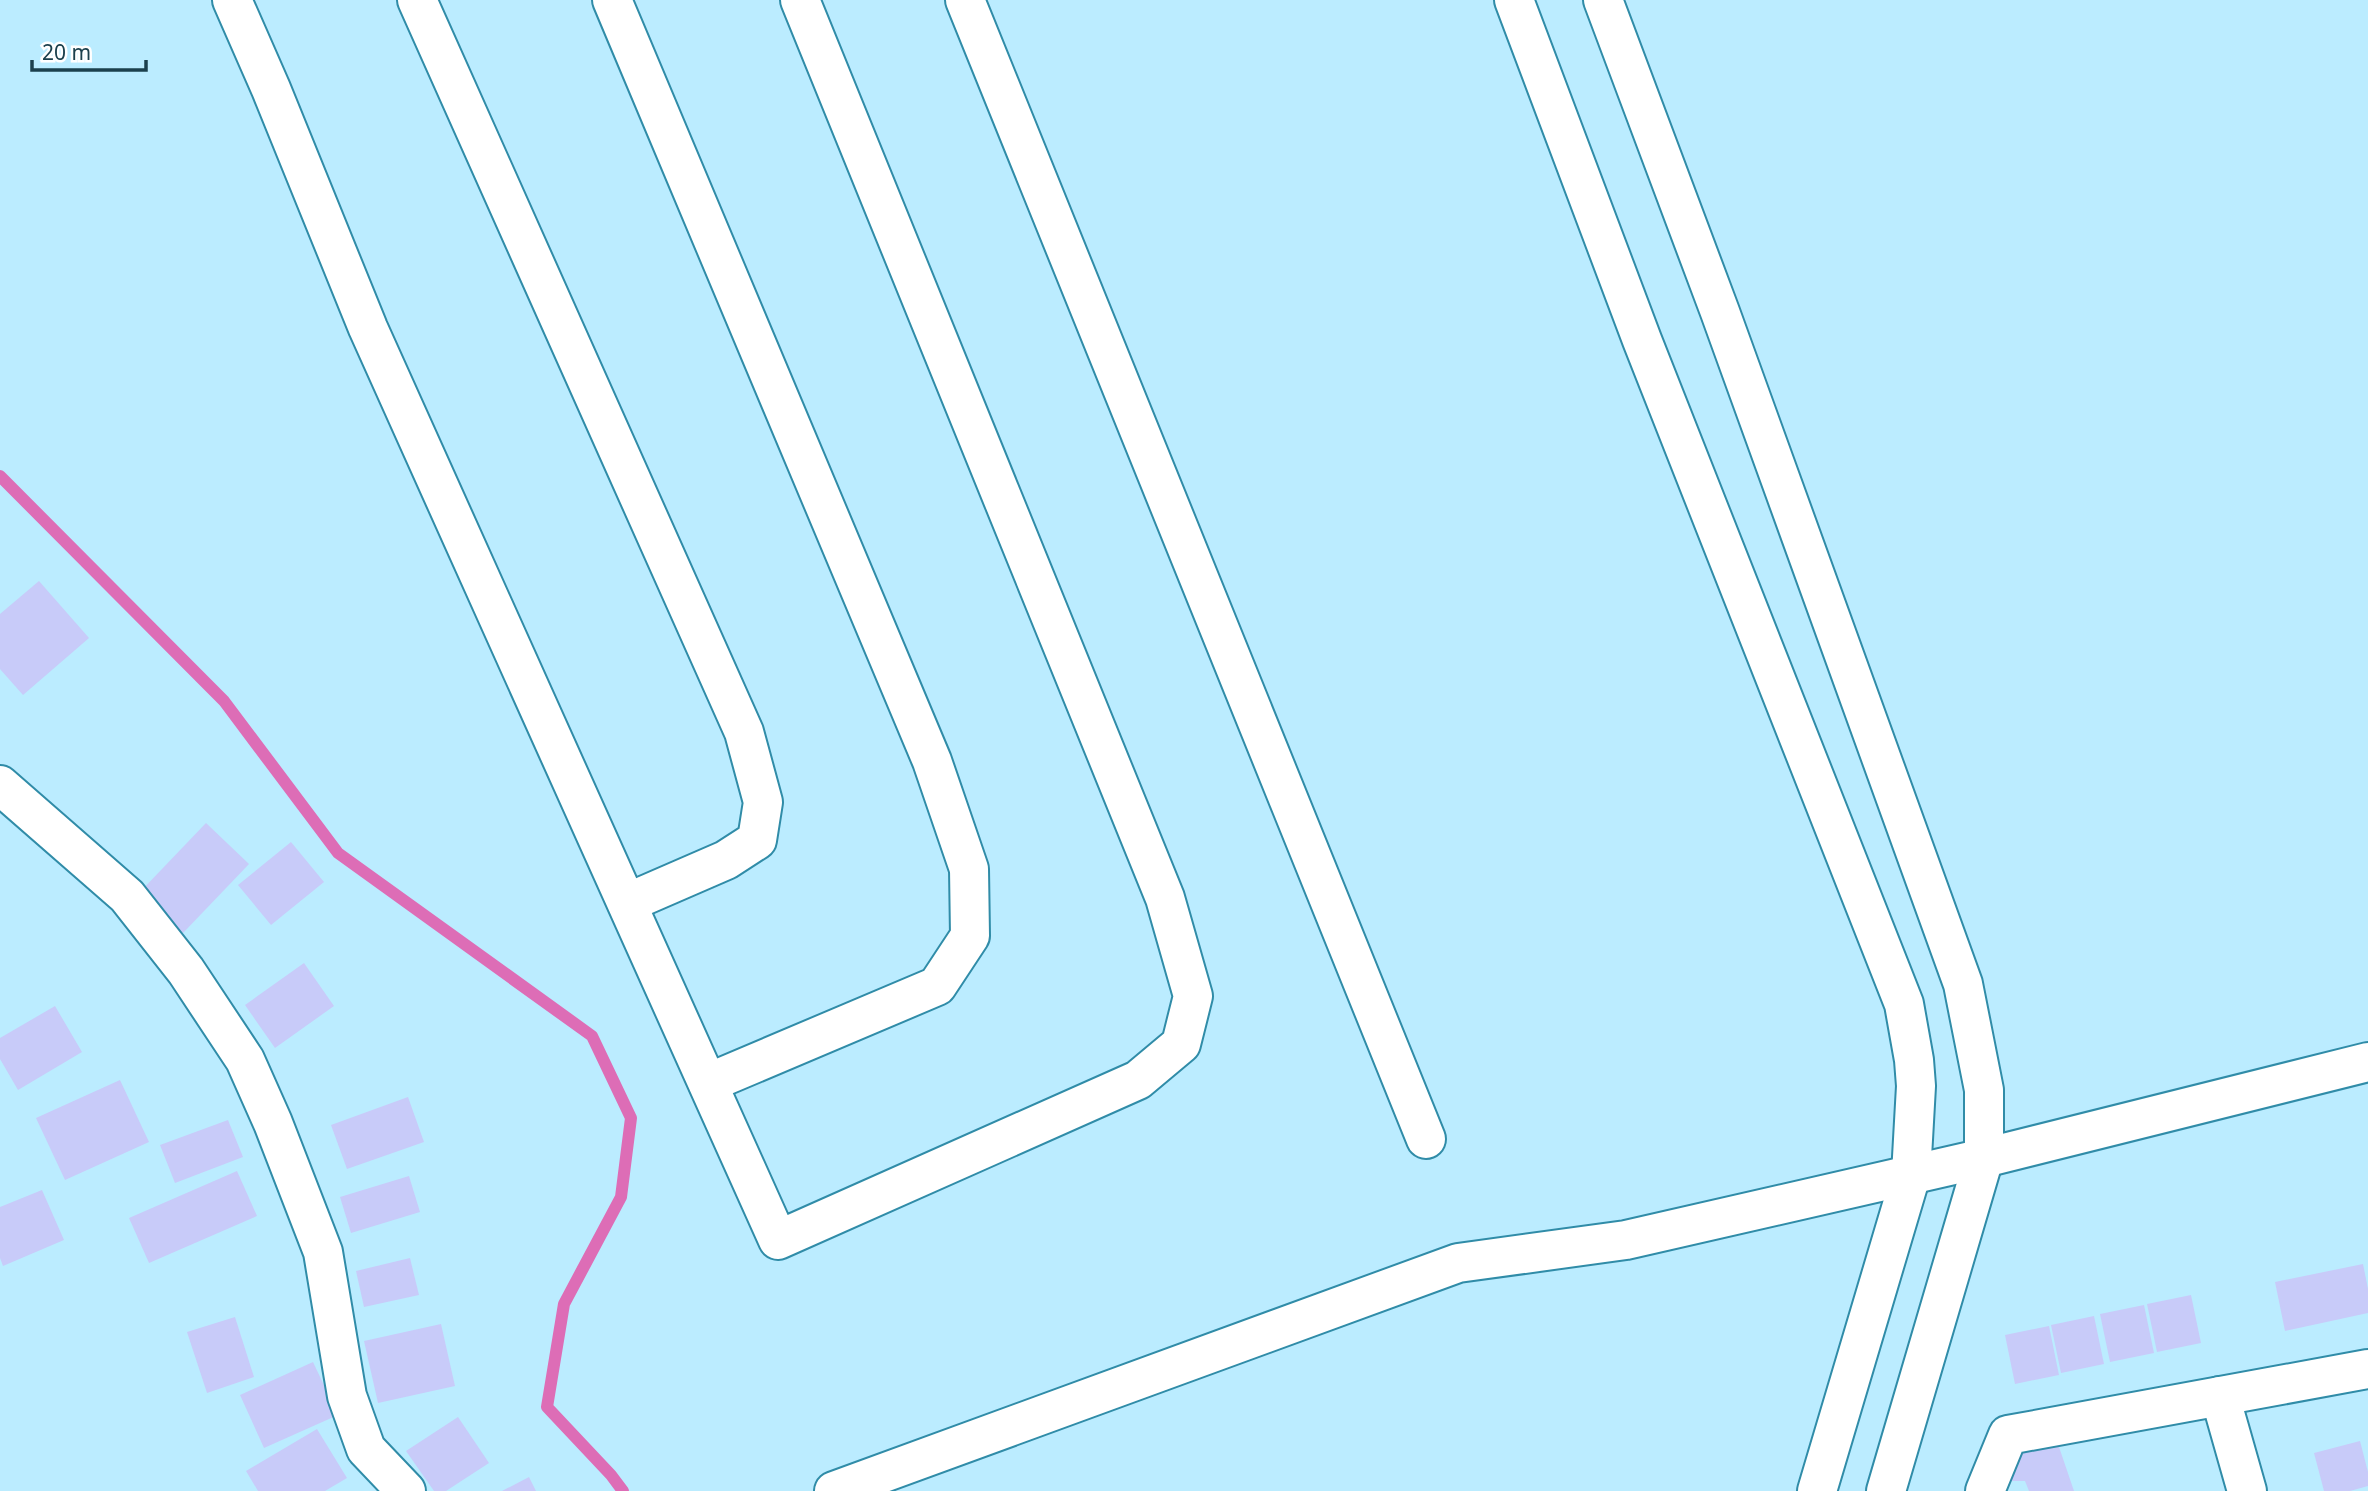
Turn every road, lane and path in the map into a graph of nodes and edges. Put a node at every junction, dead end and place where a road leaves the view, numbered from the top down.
1 (232, 0) edge
2 (417, 0) edge
3 (612, 0) edge
4 (800, 0) edge
5 (965, 0) edge
6 (1514, 0) edge
7 (1602, 0) edge
8 (0, 785) edge
9 (627, 903) junction
10 (2368, 1062) edge
11 (708, 1083) junction
12 (1426, 1139) dead end
13 (1984, 1158) junction
14 (1911, 1175) junction
15 (2368, 1369) edge
16 (2220, 1396) junction
17 (406, 1491) edge
18 (834, 1491) edge
19 (1817, 1491) edge
20 (1886, 1491) edge
21 (1986, 1491) edge
22 (2247, 1491) edge

1 - 9 street
2 - 9 street
3 - 11 street
4 - 11 street
5 - 12 street
6 - 14 street
7 - 13 street
8 - 17 street
9 - 11 street
10 - 13 street
13 - 14 street
13 - 20 street
14 - 18 street
14 - 19 street
15 - 16 street
16 - 21 street
16 - 22 street

